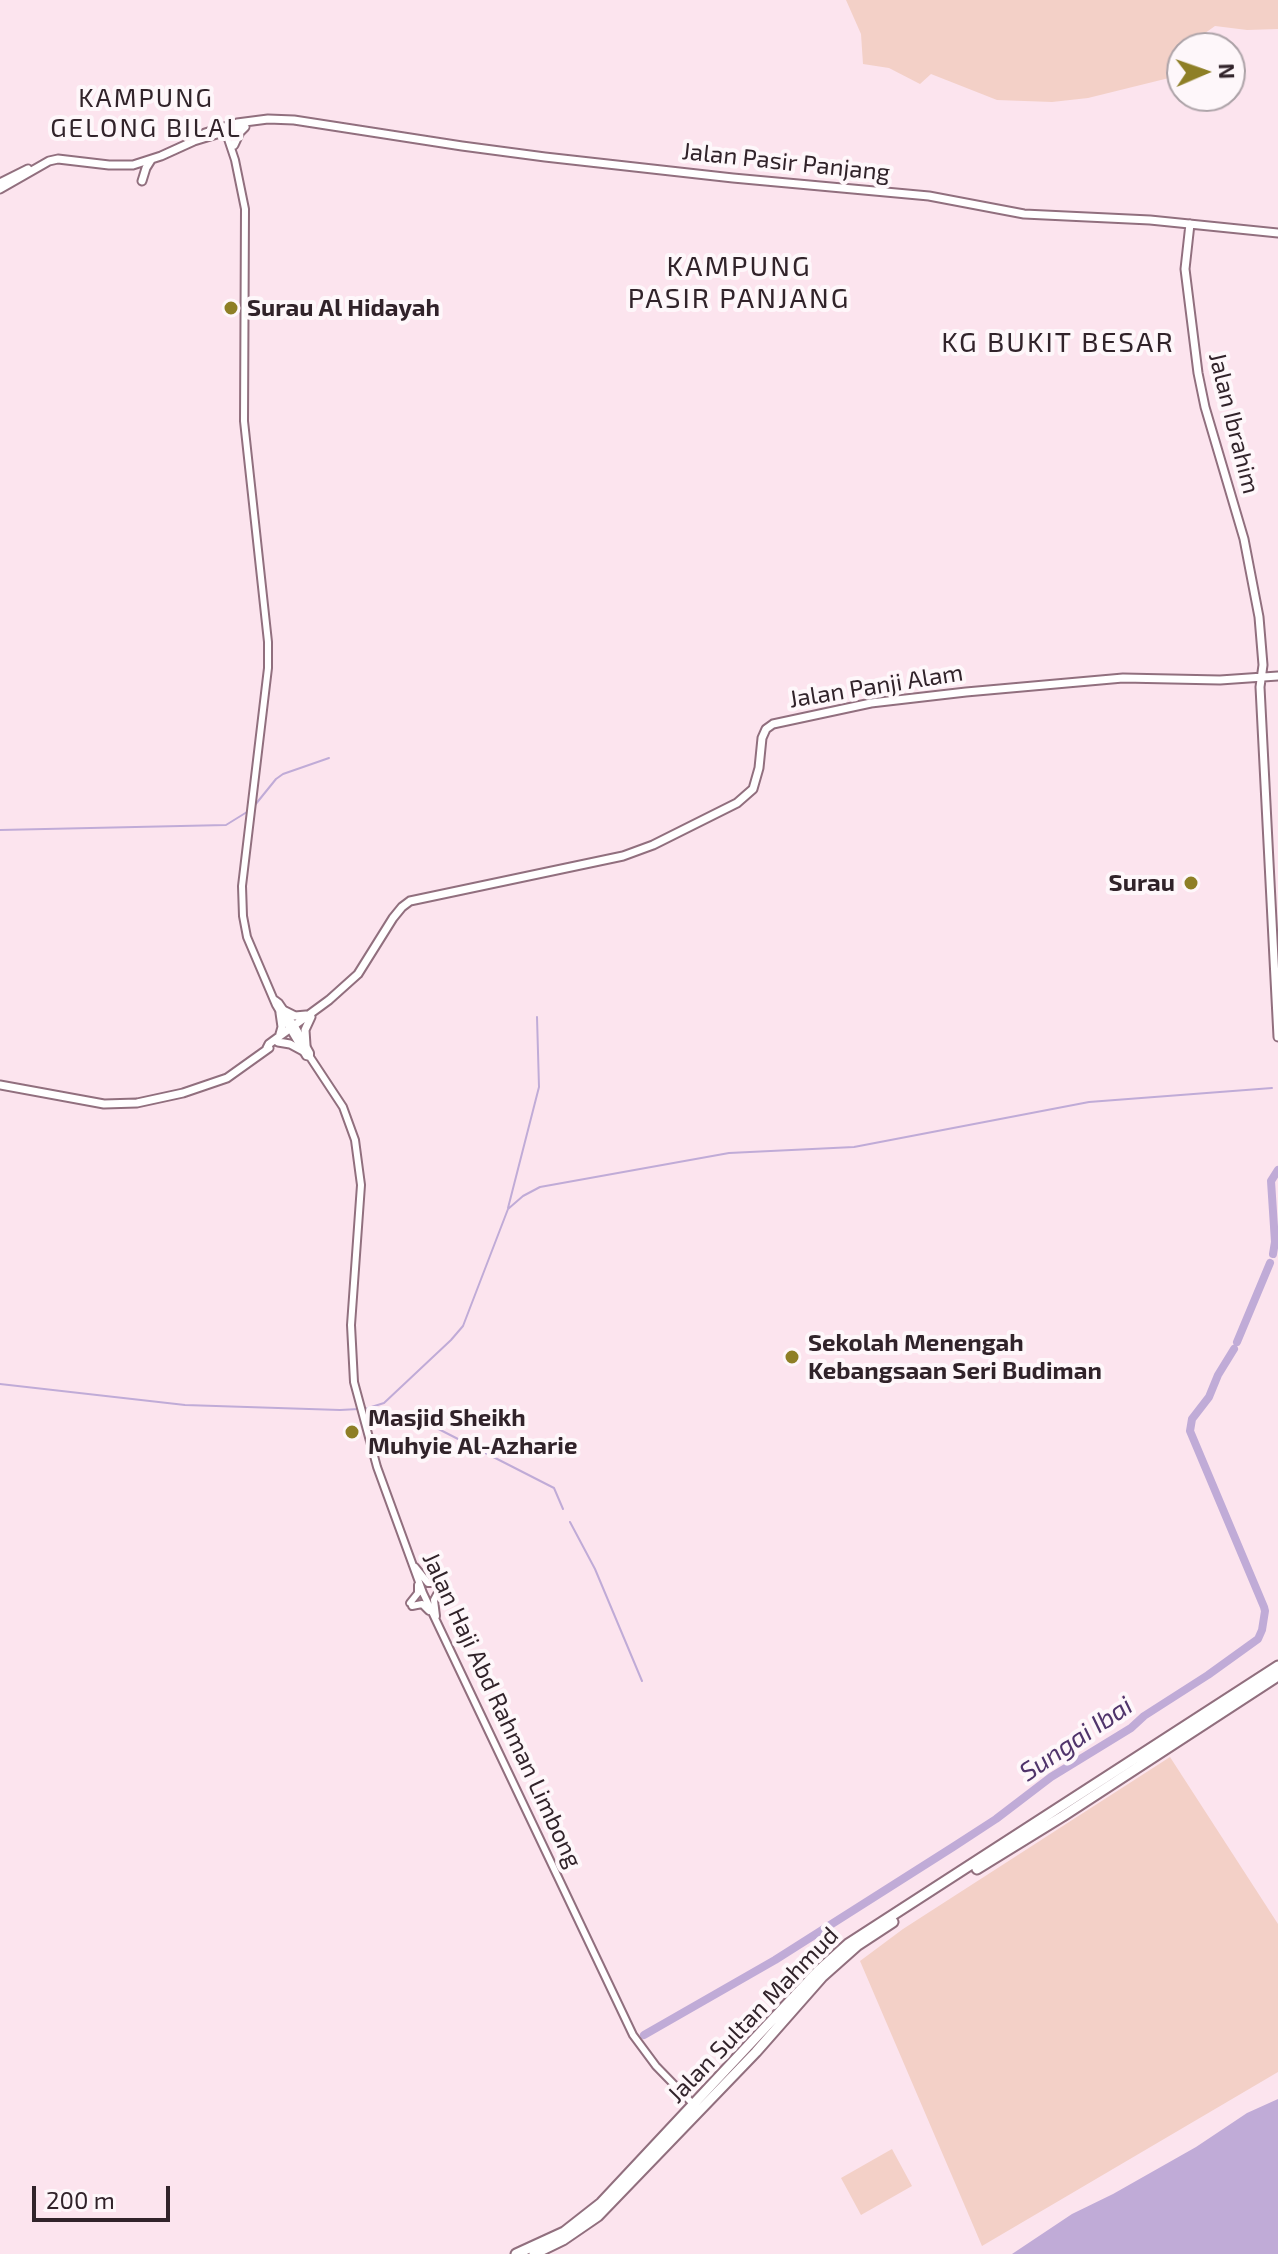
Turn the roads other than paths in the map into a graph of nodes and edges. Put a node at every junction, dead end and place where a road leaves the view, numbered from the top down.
1 (278, 120) junction
2 (247, 126) junction
3 (228, 127) junction
4 (213, 136) junction
5 (194, 141) junction
6 (232, 145) junction
7 (151, 160) junction
8 (142, 181) dead end
9 (0, 186) edge
10 (1190, 224) junction
11 (1278, 233) edge
12 (1278, 676) edge
13 (1262, 678) junction
14 (283, 1012) junction
15 (309, 1016) junction
16 (292, 1028) junction
17 (1278, 1037) edge
18 (279, 1039) junction
19 (306, 1051) junction
20 (0, 1085) edge
21 (416, 1569) junction
22 (435, 1617) junction
23 (1278, 1666) edge
24 (1278, 1676) edge
25 (1131, 1767) junction
26 (753, 2048) junction
27 (693, 2104) junction
28 (516, 2254) edge
29 (534, 2254) edge

1 - 2 main road
1 - 3 main road
1 - 10 main road, Jalan Pasir Panjang
2 - 3 main road
2 - 6 main road
3 - 4 main road
3 - 5 main road
3 - 6 street, Jalan Haji Abd Rahman Limbong
4 - 5 main road
4 - 6 main road
5 - 7 main road
6 - 14 street, Jalan Haji Abd Rahman Limbong
7 - 8 main road
7 - 9 main road
10 - 11 main road, Jalan Pasir Panjang
10 - 13 main road, Jalan Ibrahim
12 - 13 main road, Jalan Panji Alam
13 - 15 main road, Jalan Panji Alam
13 - 17 main road, Jalan Ibrahim
14 - 15 main road
14 - 16 street, Jalan Haji Abd Rahman Limbong
14 - 18 main road
15 - 16 main road, Jalan Panji Alam
15 - 19 main road
16 - 18 main road, Jalan Panji Alam
16 - 19 street, Jalan Haji Abd Rahman Limbong
18 - 19 main road
18 - 20 main road, Jalan Panji Alam
19 - 21 street, Jalan Haji Abd Rahman Limbong
21 - 22 street, Jalan Haji Abd Rahman Limbong
21 - 22 street
21 - 22 street
22 - 27 street, Jalan Haji Abd Rahman Limbong
23 - 25 highway, Jalan Sultan Mahmud
24 - 25 highway, Jalan Sultan Mahmud
25 - 26 highway, Jalan Sultan Mahmud
26 - 27 highway, Jalan Sultan Mahmud
26 - 29 highway, Jalan Sultan Mahmud
27 - 28 highway, Jalan Sultan Mahmud

